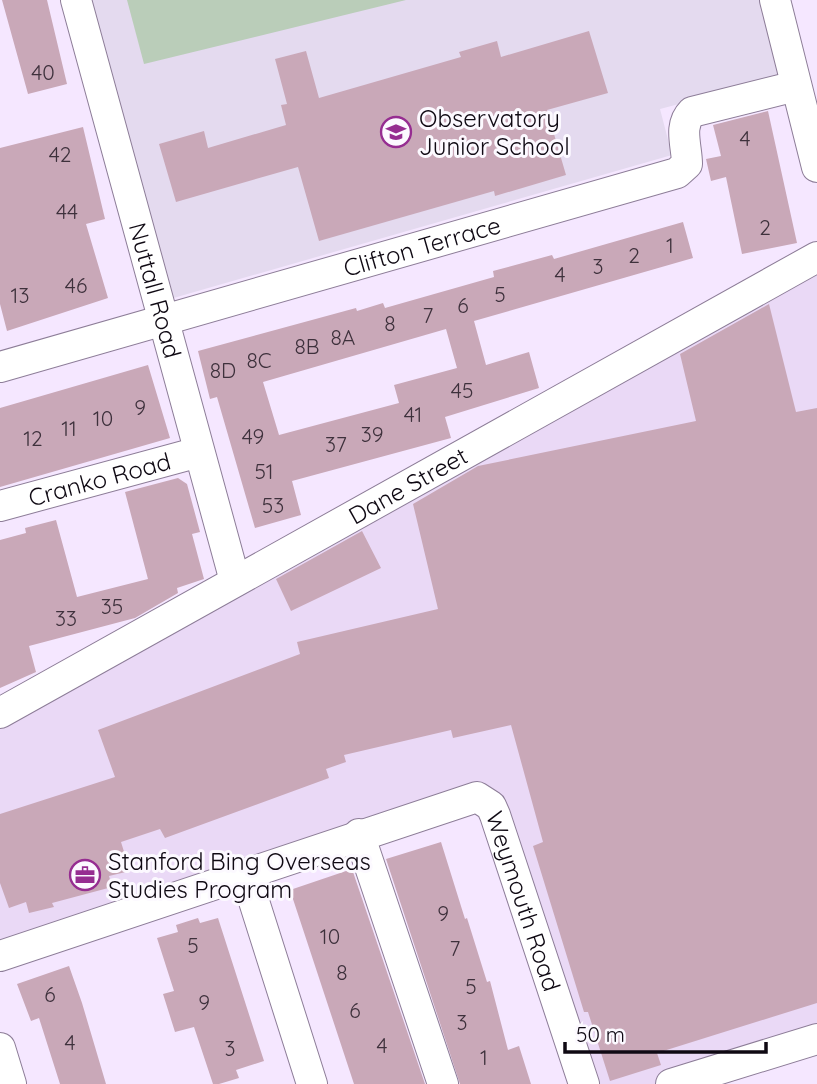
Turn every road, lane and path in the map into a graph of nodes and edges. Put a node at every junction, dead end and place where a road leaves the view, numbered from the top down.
1 (76, 0) edge
2 (775, 0) edge
3 (796, 86) junction
4 (817, 167) edge
5 (817, 257) edge
6 (164, 321) junction
7 (0, 367) edge
8 (200, 452) junction
9 (0, 506) edge
10 (235, 581) junction
11 (0, 713) edge
12 (359, 834) junction
13 (244, 873) junction
14 (0, 956) edge
15 (817, 1039) edge
16 (0, 1048) edge
17 (11, 1084) edge
18 (312, 1084) edge
19 (443, 1084) edge
20 (584, 1084) edge
21 (671, 1084) edge

1 - 6 street, Nuttall Road
2 - 3 street
3 - 4 street
3 - 6 street, Clifton Terrace
5 - 10 street, Dane Street
6 - 7 street, Clifton Terrace
6 - 8 street, Nuttall Road
8 - 9 street, Cranko Road
8 - 10 street, Nuttall Road
10 - 11 street, Dane Street
12 - 13 street
12 - 19 street
12 - 20 street, Weymouth Road
13 - 14 street
13 - 18 street
15 - 21 street
16 - 17 street

